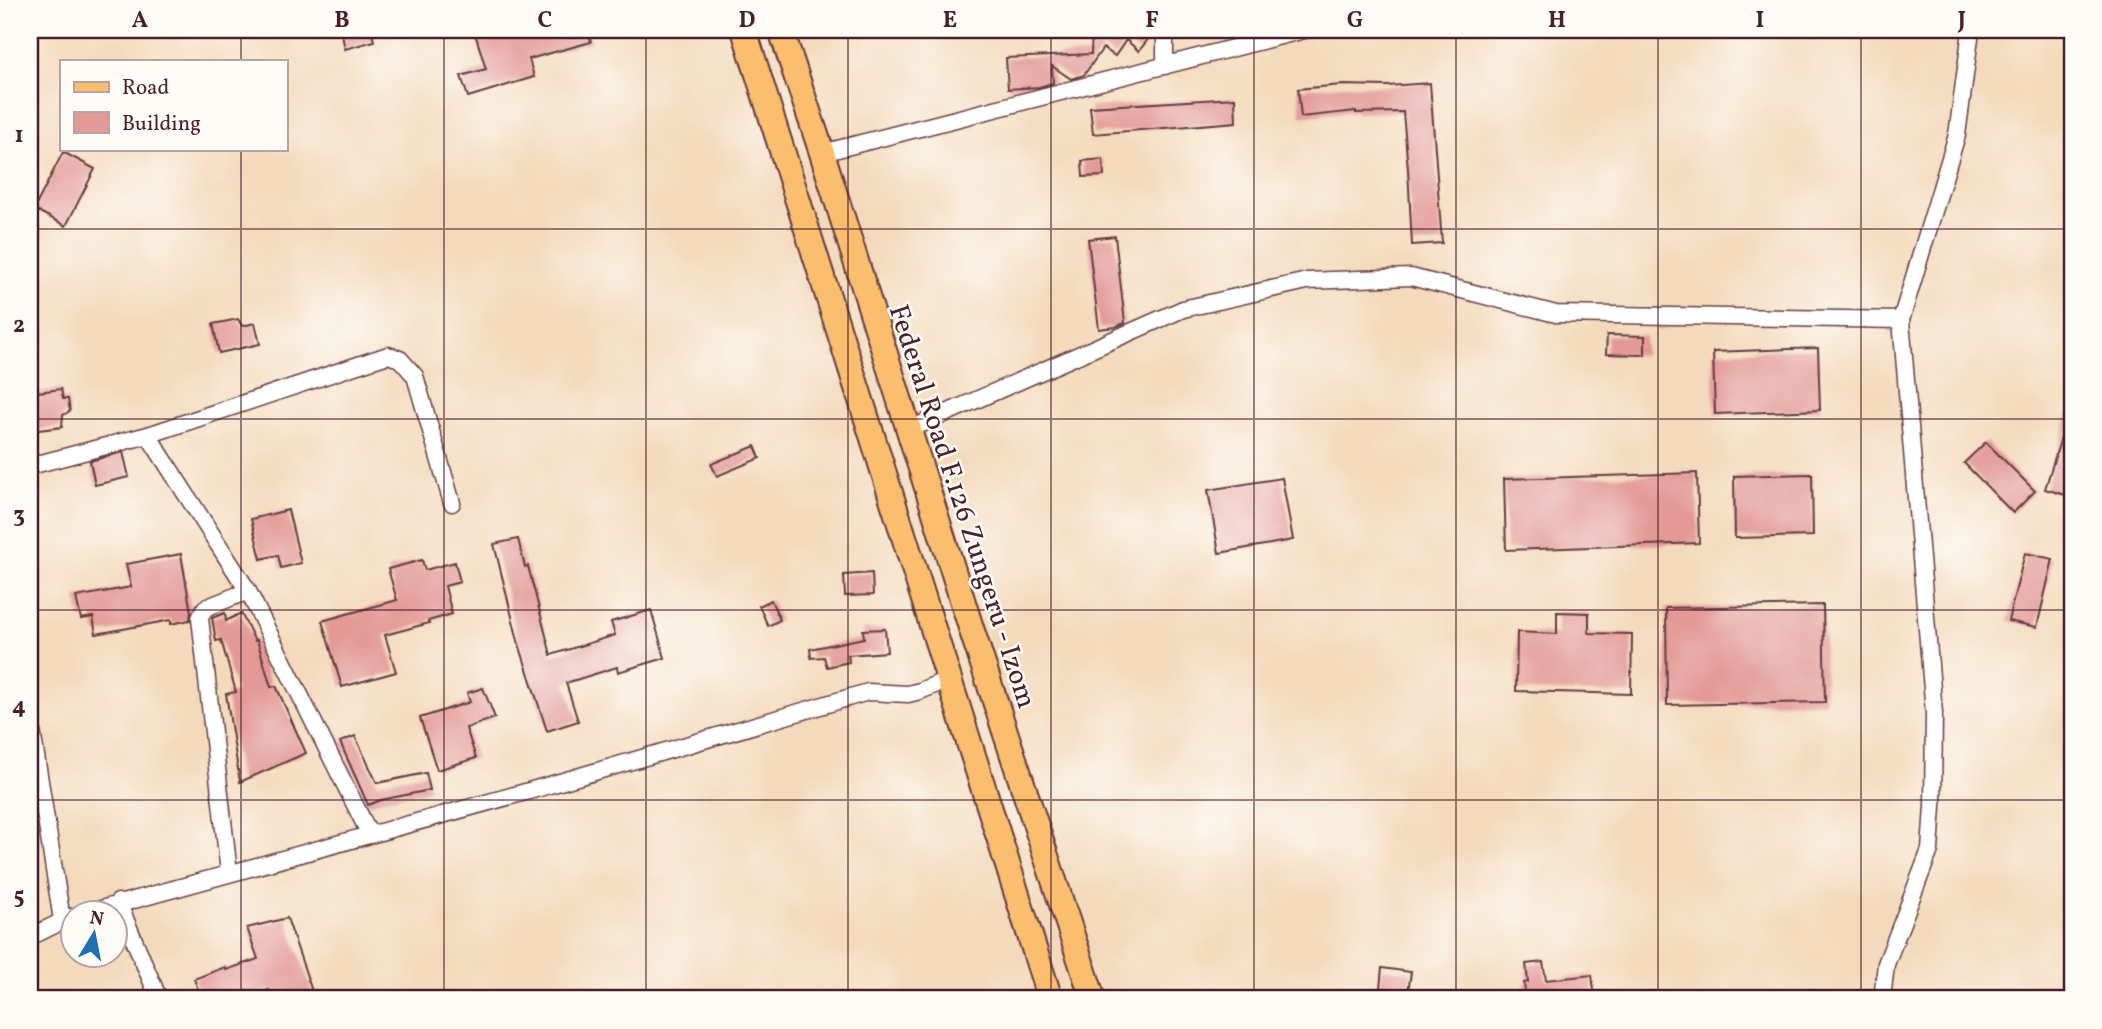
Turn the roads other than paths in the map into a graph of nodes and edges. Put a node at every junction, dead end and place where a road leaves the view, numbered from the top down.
1 (744, 30) edge
2 (782, 30) edge
3 (1165, 30) edge
4 (1304, 30) edge
5 (1971, 30) edge
6 (1165, 66) junction
7 (822, 153) junction
8 (1900, 320) junction
9 (908, 430) junction
10 (148, 435) junction
11 (30, 466) edge
12 (452, 503) dead end
13 (248, 591) junction
14 (949, 679) junction
15 (30, 718) edge
16 (370, 835) junction
17 (229, 873) junction
18 (65, 900) edge
19 (126, 900) edge
20 (60, 922) edge
21 (130, 930) edge
22 (30, 937) edge
23 (1088, 998) edge
24 (159, 999) edge
25 (1050, 999) edge
26 (1882, 999) edge

1 - 14 main road
2 - 7 main road, Federal Road F.126 Zungeru - Izom
3 - 6 street
4 - 6 street
5 - 8 street
6 - 7 street
7 - 9 main road, Federal Road F.126 Zungeru - Izom
8 - 9 street
8 - 26 street
9 - 23 main road, Federal Road F.126 Zungeru - Izom
10 - 11 street
10 - 12 street
10 - 13 street
13 - 16 street
13 - 17 street
14 - 16 street
14 - 25 main road
15 - 18 street
16 - 17 street
17 - 19 street
20 - 22 street
21 - 24 street

